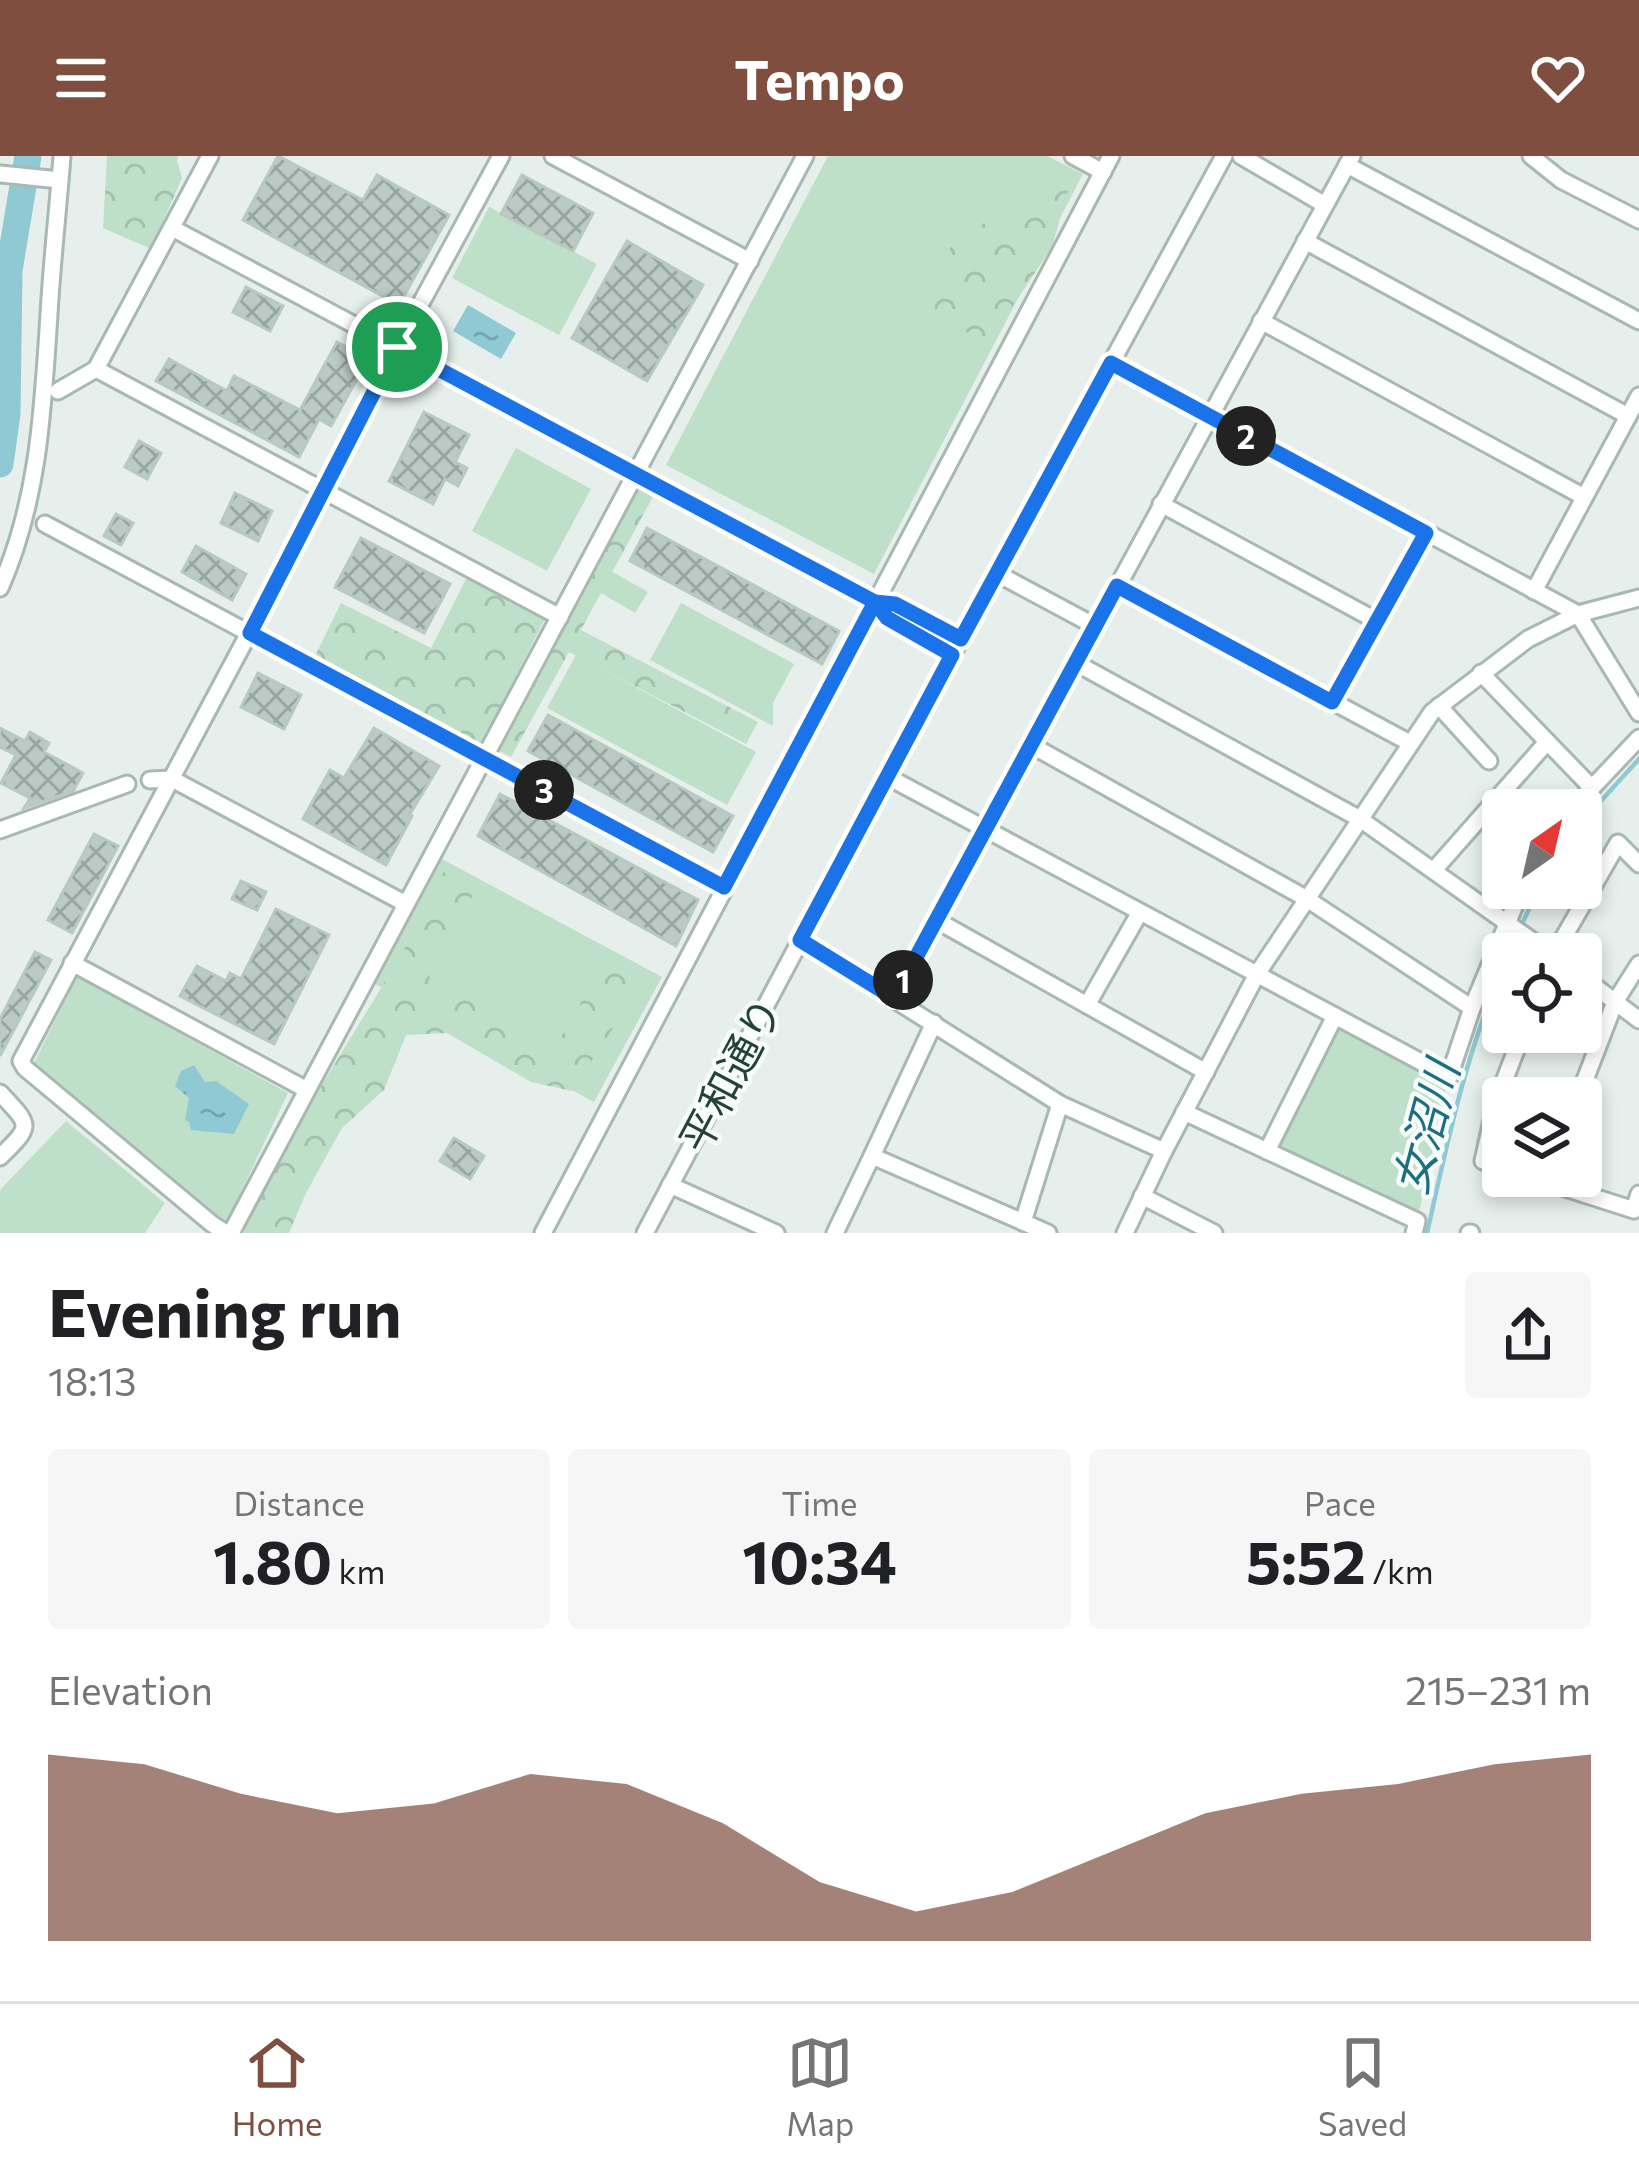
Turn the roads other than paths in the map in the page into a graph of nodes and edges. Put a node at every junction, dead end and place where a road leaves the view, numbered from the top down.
1 (62, 156) edge
2 (210, 156) edge
3 (501, 156) edge
4 (553, 156) edge
5 (805, 156) edge
6 (1073, 156) edge
7 (1224, 156) edge
8 (1241, 156) edge
9 (1531, 156) edge
10 (1349, 160) edge
11 (1107, 164) edge
12 (0, 174) edge
13 (55, 180) junction
14 (1324, 206) junction
15 (1639, 220) edge
16 (172, 228) junction
17 (1305, 242) junction
18 (750, 261) junction
19 (1261, 321) junction
20 (1639, 321) edge
21 (397, 347) junction
22 (1111, 363) junction
23 (96, 369) junction
24 (58, 391) dead end
25 (1639, 396) edge
26 (1209, 416) junction
27 (1628, 416) junction
28 (638, 474) junction
29 (321, 491) junction
30 (1584, 497) junction
31 (1161, 504) junction
32 (45, 524) dead end
33 (1426, 533) junction
34 (998, 574) junction
35 (1117, 586) junction
36 (0, 588) edge
37 (1534, 591) junction
38 (1639, 598) edge
39 (875, 602) junction
40 (1578, 614) junction
41 (560, 617) junction
42 (1377, 621) junction
43 (1096, 626) junction
44 (250, 633) junction
45 (956, 647) junction
46 (1076, 663) junction
47 (1481, 673) junction
48 (1332, 702) junction
49 (1439, 706) junction
50 (1639, 712) edge
51 (1639, 738) edge
52 (1547, 742) junction
53 (1410, 743) junction
54 (1031, 745) junction
55 (484, 758) junction
56 (1489, 761) dead end
57 (888, 776) junction
58 (172, 779) junction
59 (150, 780) dead end
60 (127, 784) dead end
61 (1592, 788) joint
62 (1360, 820) junction
63 (986, 829) junction
64 (0, 830) edge
65 (1639, 864) edge
66 (1434, 870) junction
67 (724, 887) junction
68 (1307, 899) junction
69 (406, 904) junction
70 (1513, 909) edge
71 (1140, 912) junction
72 (936, 920) junction
73 (1508, 921) junction
74 (1524, 933) edge
75 (1565, 933) edge
76 (800, 940) junction
77 (72, 964) junction
78 (1639, 964) edge
79 (1257, 974) junction
80 (1602, 992) edge
81 (894, 998) junction
82 (1615, 1002) junction
83 (1087, 1006) junction
84 (1472, 1008) junction
85 (1335, 1016) junction
86 (1639, 1020) edge
87 (934, 1023) junction
88 (1206, 1072) junction
89 (1586, 1077) edge
90 (307, 1090) junction
91 (0, 1093) edge
92 (1060, 1104) junction
93 (1184, 1112) junction
94 (1164, 1151) junction
95 (1267, 1151) junction
96 (872, 1156) junction
97 (0, 1157) edge
98 (670, 1185) junction
99 (1639, 1194) edge
100 (1142, 1196) junction
101 (1599, 1197) edge
102 (1023, 1222) junction
103 (228, 1233) edge
104 (543, 1233) edge
105 (645, 1233) edge
106 (776, 1233) edge
107 (835, 1233) edge
108 (1048, 1233) edge
109 (1125, 1233) edge
110 (1214, 1233) edge
111 (1414, 1233) edge

1 - 13 street
2 - 16 street
3 - 21 street
4 - 18 street
5 - 18 street
6 - 11 street
7 - 22 street, 平和通り
8 - 14 street
9 - 15 street
10 - 14 street
10 - 20 street
11 - 39 street
12 - 13 street
13 - 36 street
14 - 17 street
16 - 21 street
16 - 23 street
17 - 19 street
17 - 27 street
18 - 28 street
19 - 26 street
19 - 30 street
21 - 28 street
21 - 29 street
22 - 26 street
22 - 34 street, 平和通り
23 - 24 street
23 - 29 street
25 - 27 street
26 - 31 street
26 - 33 street
27 - 30 street
28 - 39 street
28 - 41 street
29 - 41 street
29 - 44 street
30 - 37 street
31 - 35 street
31 - 42 street
32 - 44 street
33 - 37 street
33 - 42 street
34 - 43 street
34 - 45 street, 平和通り
35 - 43 street
35 - 48 street
37 - 40 street
38 - 40 street
39 - 45 street
39 - 67 street
40 - 47 street
40 - 50 street
41 - 55 street
42 - 48 street
43 - 46 street
44 - 55 street
44 - 58 street
45 - 57 street, 平和通り
46 - 54 street
46 - 62 street
47 - 49 street
47 - 52 street
48 - 53 street
49 - 53 street
49 - 56 street
51 - 61 street
52 - 61 street
52 - 66 street
53 - 62 street
54 - 63 street
54 - 68 street
55 - 67 street
55 - 69 street
57 - 63 street
57 - 76 street, 平和通り
58 - 59 street
58 - 69 street
58 - 77 street
60 - 64 street
62 - 66 street
62 - 68 street
63 - 71 street
63 - 72 street
65 - 75 street
66 - 73 street
67 - 104 street
68 - 79 street
68 - 84 street
69 - 90 street
70 - 73 street
71 - 79 street
71 - 83 street
72 - 81 street
72 - 83 street
73 - 74 street
73 - 84 street
76 - 81 street
76 - 98 street, 平和通り
77 - 90 street
77 - 103 street
78 - 82 street
79 - 85 street
79 - 88 street
80 - 82 street
81 - 87 street
82 - 86 street
82 - 89 street
83 - 88 street
84 - 85 street
85 - 95 street
87 - 92 street
87 - 96 street
88 - 93 street
90 - 103 street
91 - 97 street
92 - 94 street
92 - 102 street
93 - 94 street
93 - 95 street
94 - 100 street
95 - 111 street
96 - 102 street
96 - 107 street
98 - 105 street, 平和通り
98 - 106 street
99 - 101 street
100 - 109 street
100 - 110 street
102 - 108 street

